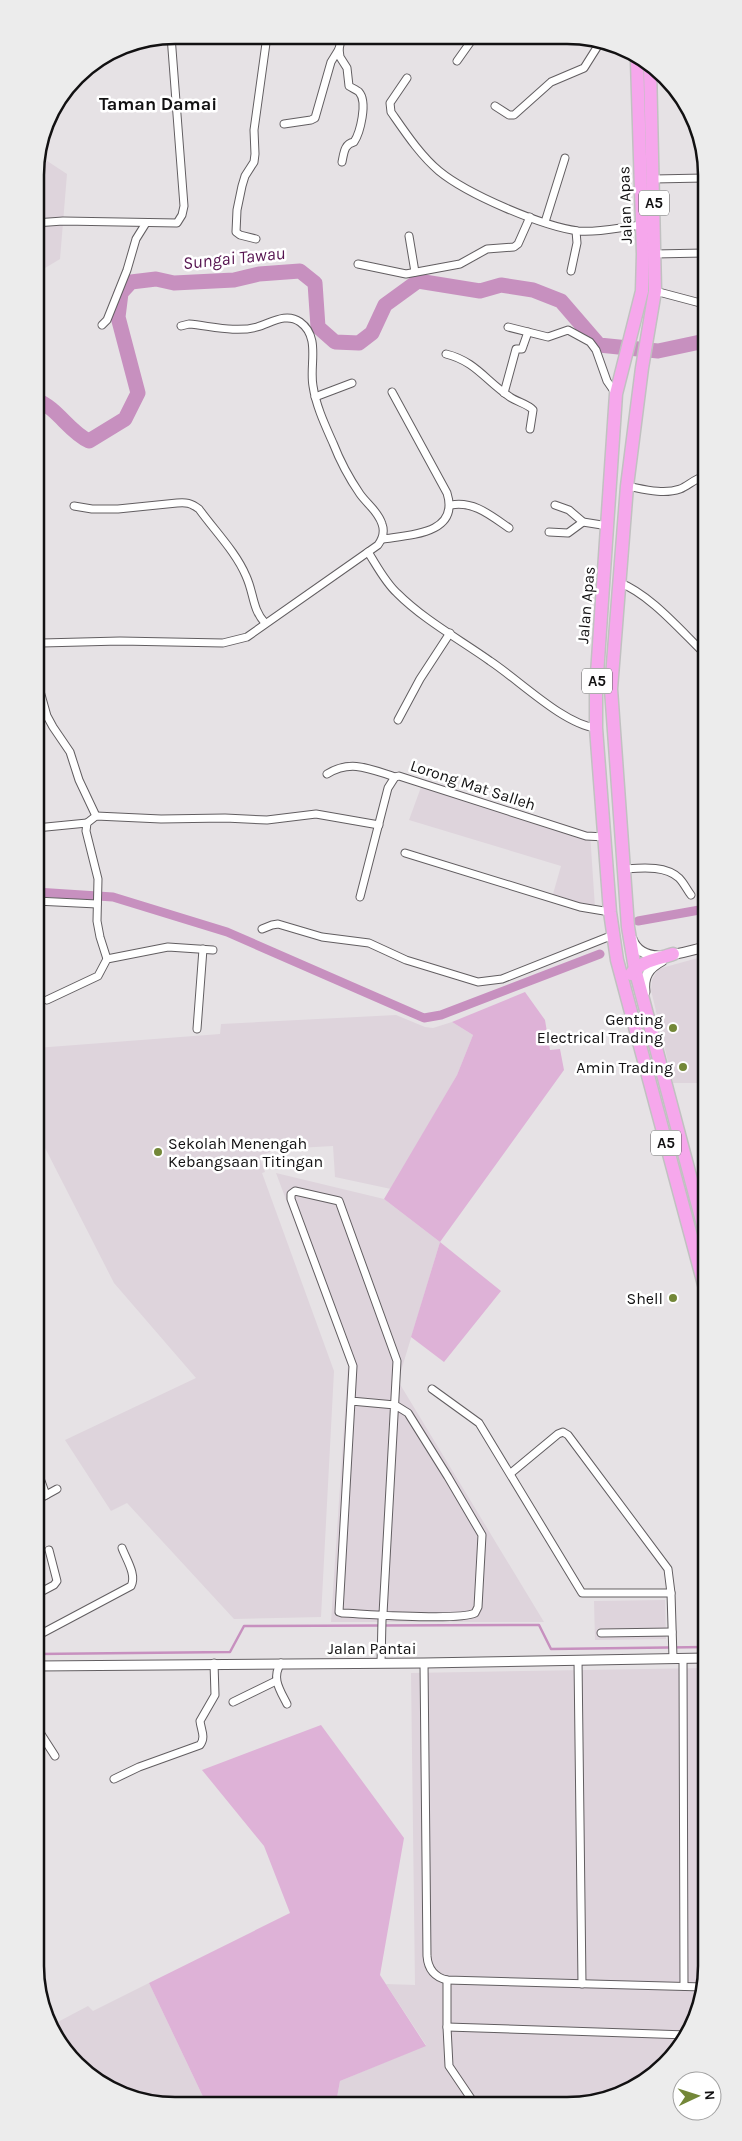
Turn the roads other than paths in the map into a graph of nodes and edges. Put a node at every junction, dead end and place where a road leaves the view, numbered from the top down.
1 (172, 44) edge
2 (266, 44) edge
3 (340, 44) edge
4 (469, 44) edge
5 (597, 47) edge
6 (338, 50) junction
7 (457, 61) dead end
8 (637, 64) edge
9 (650, 74) edge
10 (407, 78) dead end
11 (495, 106) dead end
12 (284, 124) dead end
13 (565, 158) dead end
14 (342, 162) dead end
15 (698, 178) edge
16 (654, 179) junction
17 (654, 193) junction
18 (530, 217) junction
19 (545, 222) junction
20 (44, 223) edge
21 (146, 223) junction
22 (642, 225) junction
23 (576, 231) junction
24 (409, 236) dead end
25 (256, 239) dead end
26 (655, 254) junction
27 (698, 254) edge
28 (358, 264) dead end
29 (415, 272) junction
30 (572, 272) dead end
31 (655, 291) junction
32 (698, 302) edge
33 (102, 325) dead end
34 (181, 326) dead end
35 (508, 327) dead end
36 (528, 332) junction
37 (446, 354) dead end
38 (352, 383) dead end
39 (392, 392) dead end
40 (504, 393) junction
41 (616, 394) junction
42 (315, 397) junction
43 (637, 410) junction
44 (530, 429) dead end
45 (613, 451) junction
46 (698, 478) edge
47 (627, 486) junction
48 (451, 504) junction
49 (555, 505) dead end
50 (74, 506) dead end
51 (583, 522) junction
52 (608, 526) junction
53 (508, 528) dead end
54 (549, 532) dead end
55 (383, 539) junction
56 (368, 552) junction
57 (618, 582) junction
58 (265, 623) junction
59 (450, 634) junction
60 (44, 643) edge
61 (698, 647) edge
62 (44, 703) edge
63 (398, 720) dead end
64 (596, 728) junction
65 (614, 743) junction
66 (327, 774) dead end
67 (395, 777) junction
68 (602, 787) junction
69 (96, 816) junction
70 (88, 823) junction
71 (379, 825) junction
72 (44, 827) edge
73 (605, 837) junction
74 (405, 853) dead end
75 (623, 869) junction
76 (691, 895) dead end
77 (360, 897) dead end
78 (44, 901) edge
79 (97, 902) junction
80 (610, 912) junction
81 (628, 927) junction
82 (262, 929) dead end
83 (613, 935) junction
84 (203, 949) junction
85 (698, 949) edge
86 (213, 950) dead end
87 (673, 954) junction
88 (107, 959) junction
89 (635, 969) junction
90 (626, 995) junction
91 (47, 1000) dead end
92 (647, 1019) junction
93 (197, 1029) dead end
94 (698, 1207) edge
95 (698, 1262) edge
96 (432, 1390) dead end
97 (351, 1401) junction
98 (394, 1405) junction
99 (511, 1472) junction
100 (44, 1489) edge
101 (57, 1489) dead end
102 (46, 1495) joint
103 (122, 1548) dead end
104 (49, 1550) dead end
105 (44, 1590) edge
106 (671, 1593) junction
107 (382, 1617) junction
108 (44, 1632) edge
109 (601, 1633) dead end
110 (672, 1636) junction
111 (673, 1655) junction
112 (683, 1658) junction
113 (698, 1658) edge
114 (578, 1660) junction
115 (214, 1663) junction
116 (281, 1663) junction
117 (381, 1663) junction
118 (424, 1663) junction
119 (44, 1666) edge
120 (276, 1681) junction
121 (233, 1702) dead end
122 (287, 1704) dead end
123 (44, 1739) edge
124 (55, 1756) dead end
125 (114, 1779) dead end
126 (447, 1980) junction
127 (582, 1984) junction
128 (684, 1986) junction
129 (697, 1987) edge
130 (447, 2027) junction
131 (679, 2035) edge
132 (470, 2097) edge

1 - 21 street
2 - 25 street
3 - 6 street
4 - 7 street
5 - 11 street
6 - 12 street
6 - 14 street
8 - 22 highway, Jalan Apas / A5
9 - 16 highway, Jalan Apas / A5
10 - 18 street
13 - 19 street
15 - 16 street
16 - 17 highway, Jalan Apas / A5
17 - 22 highway
17 - 26 highway, Jalan Apas / A5
18 - 19 street
18 - 29 street
19 - 23 street
20 - 21 street
21 - 33 street
22 - 23 street
22 - 41 highway, Jalan Apas / A5
23 - 30 street
24 - 29 street
26 - 27 street
26 - 31 highway, Jalan Apas / A5
28 - 29 street
31 - 32 street
31 - 43 highway, Jalan Apas / A5
34 - 42 street
35 - 36 street
36 - 40 street
36 - 41 street
37 - 40 street
38 - 42 street
39 - 48 street
40 - 44 street
41 - 45 highway, Jalan Apas / A5
42 - 55 street
43 - 45 highway
43 - 47 highway, Jalan Apas / A5
45 - 52 highway, Jalan Apas / A5
46 - 47 street
47 - 57 highway, Jalan Apas / A5
48 - 53 street
48 - 55 street
49 - 51 street
50 - 58 street
51 - 52 street
51 - 54 street
52 - 64 highway, Jalan Apas / A5
55 - 56 street
56 - 58 street
56 - 59 street
57 - 61 street
57 - 65 highway, Jalan Apas / A5
58 - 60 street
59 - 63 street
59 - 64 street
62 - 69 street
64 - 68 highway, Jalan Apas / A5
65 - 68 highway
65 - 75 highway, Jalan Apas / A5
66 - 67 street
67 - 71 street, Lorong Mat Salleh
67 - 73 street, Lorong Mat Salleh
68 - 73 highway, Jalan Apas / A5
69 - 70 street
69 - 71 street
70 - 72 street
70 - 79 street
71 - 77 street, Lorong Mat Salleh
73 - 80 highway, Jalan Apas / A5
74 - 80 street
75 - 76 street
75 - 81 highway, Jalan Apas / A5
78 - 79 street
79 - 88 street
80 - 83 highway, Jalan Apas / A5
81 - 87 street
81 - 89 highway, Jalan Apas / A5
82 - 83 street
83 - 90 highway, Jalan Apas / A5
84 - 86 street
84 - 88 street
84 - 93 street
85 - 87 street
87 - 89 highway
87 - 92 street
88 - 91 street
89 - 90 highway
89 - 92 highway, Jalan Apas / A5
90 - 95 highway, Jalan Apas / A5
92 - 94 highway, Jalan Apas / A5
96 - 99 street
97 - 98 street
97 - 98 street
97 - 107 street
98 - 107 street
98 - 107 street
99 - 106 street
99 - 106 street
100 - 102 street
101 - 102 street
103 - 108 street
104 - 105 street
106 - 110 street
107 - 117 street
109 - 110 street
110 - 111 street
111 - 112 street, Jalan Pantai
111 - 114 street, Jalan Pantai
112 - 113 street, Jalan Pantai
112 - 128 street
114 - 118 street, Jalan Pantai
114 - 127 street
115 - 116 street, Jalan Pantai
115 - 119 street, Jalan Pantai
115 - 125 street
116 - 117 street, Jalan Pantai
116 - 120 street
117 - 118 street, Jalan Pantai
118 - 126 street
120 - 121 street
120 - 122 street
123 - 124 street
126 - 127 street
126 - 130 street
127 - 128 street
128 - 129 street
130 - 131 street
130 - 132 street

